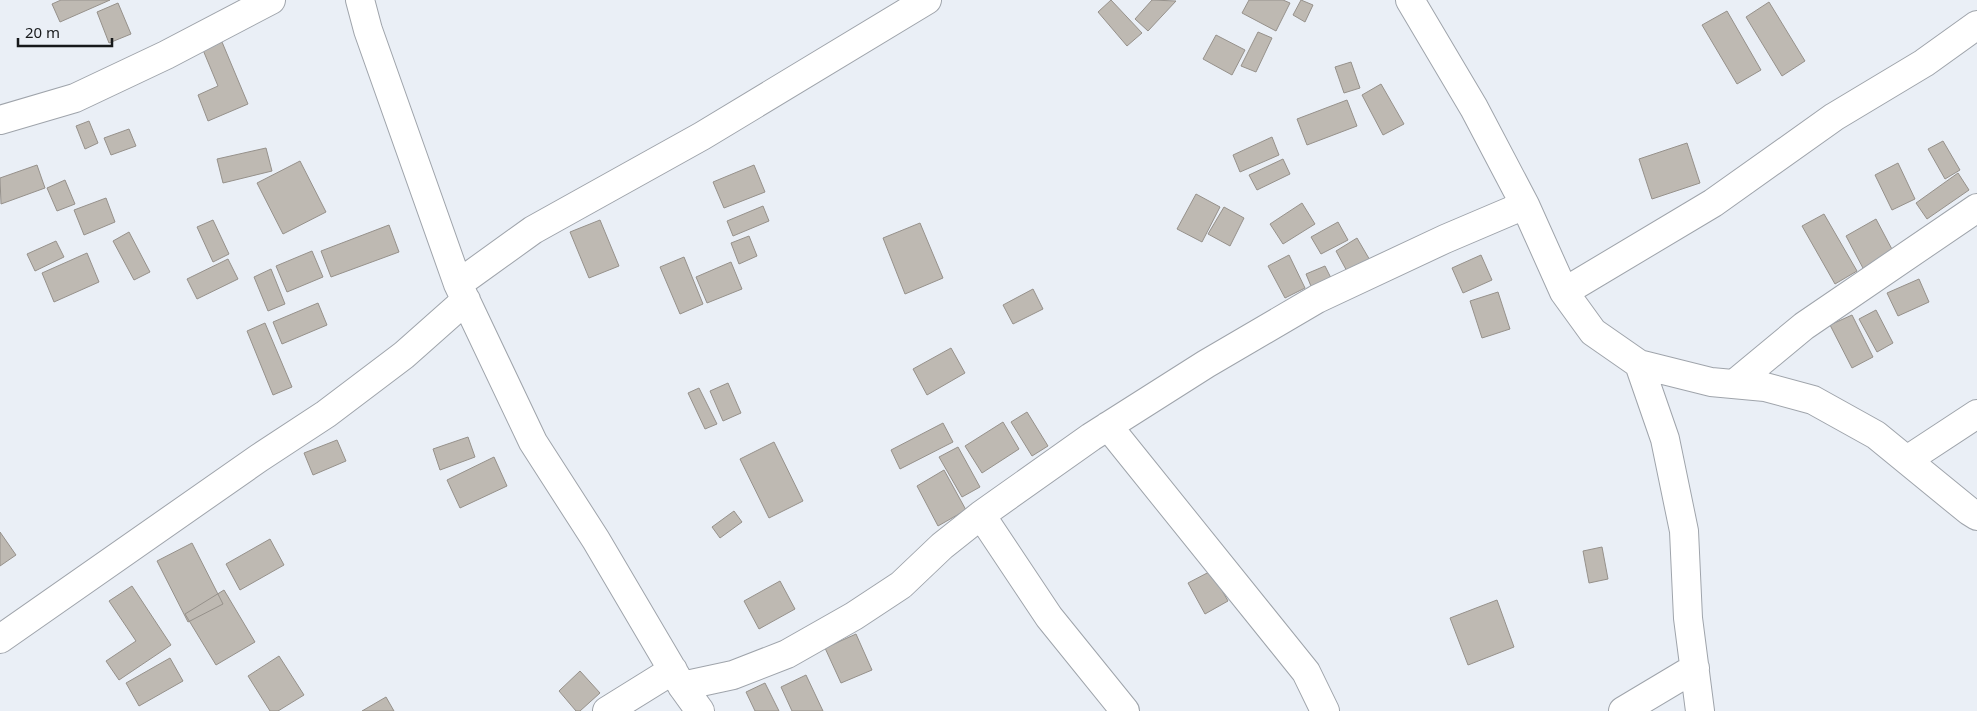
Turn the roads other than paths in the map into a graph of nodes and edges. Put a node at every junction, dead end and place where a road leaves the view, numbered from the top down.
1 (271, 0) edge
2 (360, 0) edge
3 (927, 0) edge
4 (1410, 0) edge
5 (1977, 25) edge
6 (0, 120) edge
7 (1524, 205) junction
8 (1977, 208) edge
9 (462, 292) junction
10 (1564, 292) junction
11 (1639, 364) junction
12 (1734, 384) junction
13 (1977, 414) edge
14 (1108, 426) junction
15 (1907, 460) junction
16 (980, 515) junction
17 (1977, 516) edge
18 (0, 639) edge
19 (1695, 668) junction
20 (678, 678) junction
21 (608, 711) edge
22 (700, 711) edge
23 (1125, 711) edge
24 (1325, 711) edge
25 (1623, 711) edge
26 (1700, 711) edge

1 - 6 street
2 - 9 street
3 - 9 street
4 - 7 street
5 - 10 street
7 - 10 street
7 - 14 street
8 - 12 street
9 - 18 street
9 - 20 street
10 - 11 street
11 - 12 street
11 - 19 street
12 - 15 street
13 - 15 street
14 - 16 street
14 - 24 street
15 - 17 street
16 - 20 street
16 - 23 street
19 - 25 street
19 - 26 street
20 - 21 street
20 - 22 street

